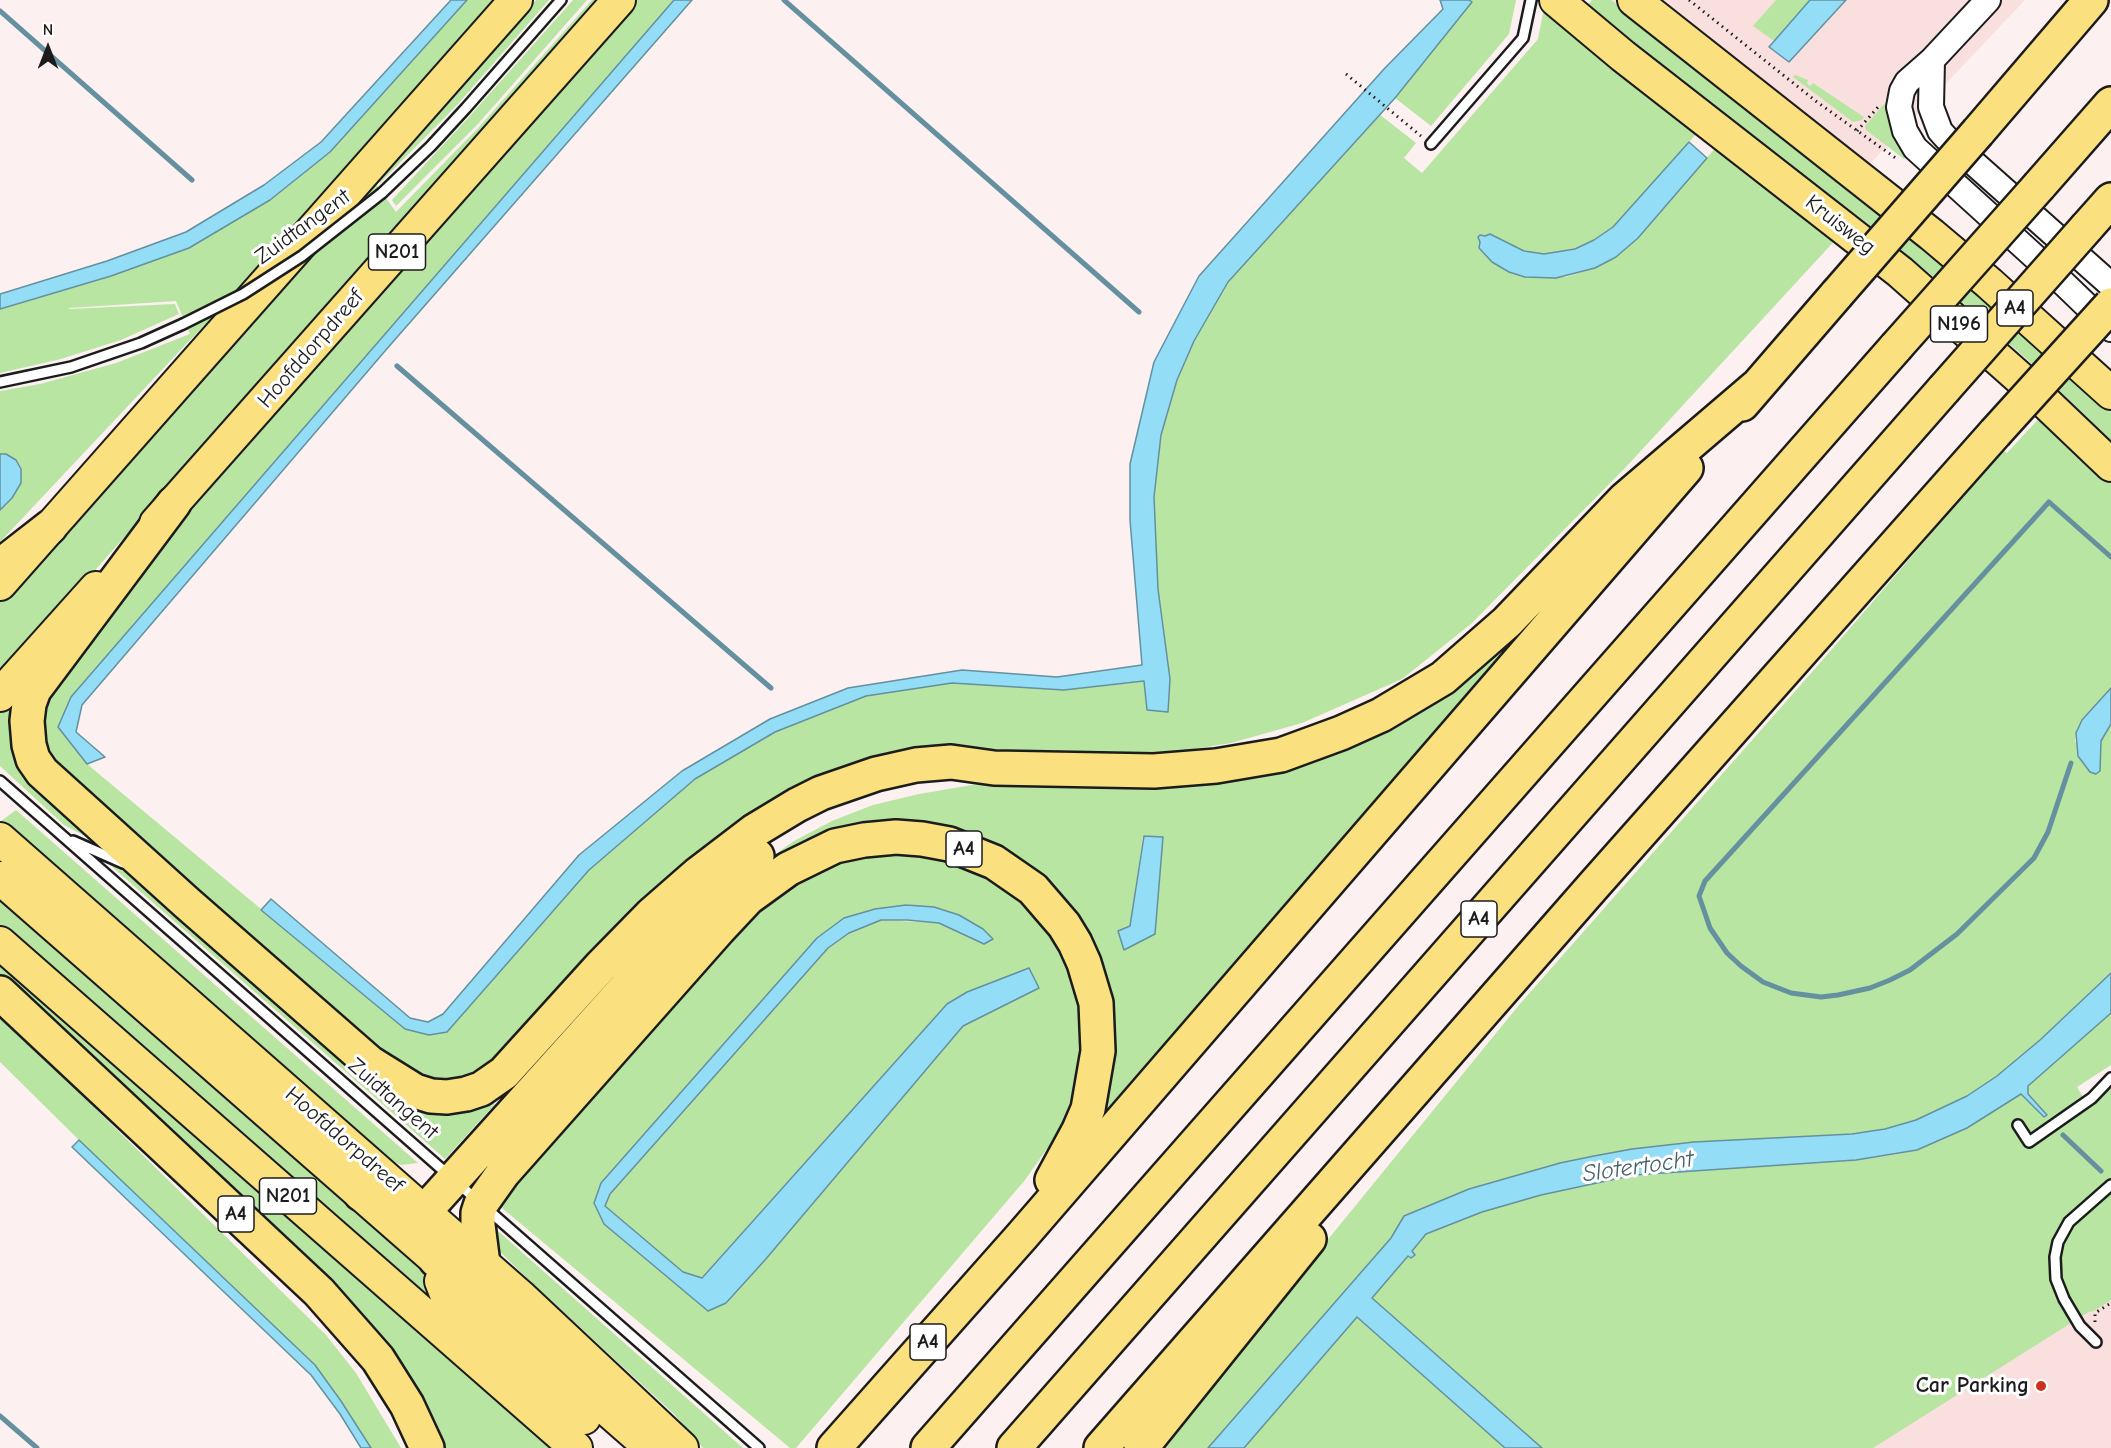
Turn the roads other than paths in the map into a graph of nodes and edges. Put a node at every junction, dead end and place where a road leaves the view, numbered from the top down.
1 (516, 0) edge
2 (561, 0) edge
3 (619, 0) edge
4 (1532, 0) edge
5 (1556, 0) edge
6 (1634, 0) edge
7 (1988, 0) edge
8 (2091, 0) edge
9 (1932, 60) junction
10 (2111, 104) edge
11 (1431, 144) road end
12 (2111, 200) edge
13 (2111, 285) edge
14 (2111, 305) edge
15 (2111, 329) edge
16 (0, 382) edge
17 (1756, 387) junction
18 (2111, 393) edge
19 (2111, 465) edge
20 (174, 503) junction
21 (50, 527) junction
22 (0, 566) edge
23 (0, 584) edge
24 (0, 695) edge
25 (994, 768) junction
26 (0, 781) edge
27 (65, 838) junction
28 (0, 839) edge
29 (0, 878) edge
30 (159, 878) junction
31 (0, 943) edge
32 (0, 993) edge
33 (1497, 995) junction
34 (2111, 1078) edge
35 (2018, 1125) dead end
36 (453, 1179) junction
37 (2111, 1185) edge
38 (361, 1194) junction
39 (481, 1204) junction
40 (425, 1211) junction
41 (1022, 1236) junction
42 (436, 1260) junction
43 (483, 1264) junction
44 (2096, 1342) road end
45 (757, 1446) edge
46 (427, 1448) edge
47 (576, 1448) edge
48 (619, 1448) edge
49 (651, 1448) edge
50 (682, 1448) edge
51 (834, 1448) edge
52 (928, 1448) edge
53 (1014, 1448) edge
54 (1101, 1448) edge
55 (1141, 1448) edge

1 - 21 highway
2 - 16 lane, Zuidtangent, bridge
3 - 20 highway, Hoofddorpdreef / N201
4 - 11 lane
5 - 19 highway, Kruisweg / N196
6 - 18 highway, N196
7 - 9 street
8 - 17 highway, A4, bridge
9 - 13 street
9 - 15 street
10 - 52 highway, bridge
12 - 53 highway, A4, bridge
14 - 33 highway, bridge
17 - 25 highway, A4
17 - 41 highway, A4
20 - 24 highway, Hoofddorpdreef / N201
20 - 30 highway
21 - 22 highway
21 - 23 highway
25 - 30 highway, A4
25 - 36 highway, A4
26 - 27 lane, Zuidtangent
27 - 30 lane
27 - 36 lane, Zuidtangent
28 - 40 highway, Hoofddorpdreef
29 - 38 highway, Hoofddorpdreef
31 - 47 highway, N201
32 - 46 highway, A4
33 - 54 highway
33 - 55 highway
34 - 35 lane
36 - 39 lane, Zuidtangent
36 - 40 highway
37 - 44 lane
38 - 40 highway
38 - 42 highway, Hoofddorpdreef
39 - 41 highway, A4
39 - 43 highway
39 - 45 lane, Zuidtangent
40 - 42 highway
40 - 43 highway, Hoofddorpdreef
41 - 51 highway, A4
42 - 48 highway
42 - 49 highway, Hoofddorpdreef
43 - 50 highway, Hoofddorpdreef

